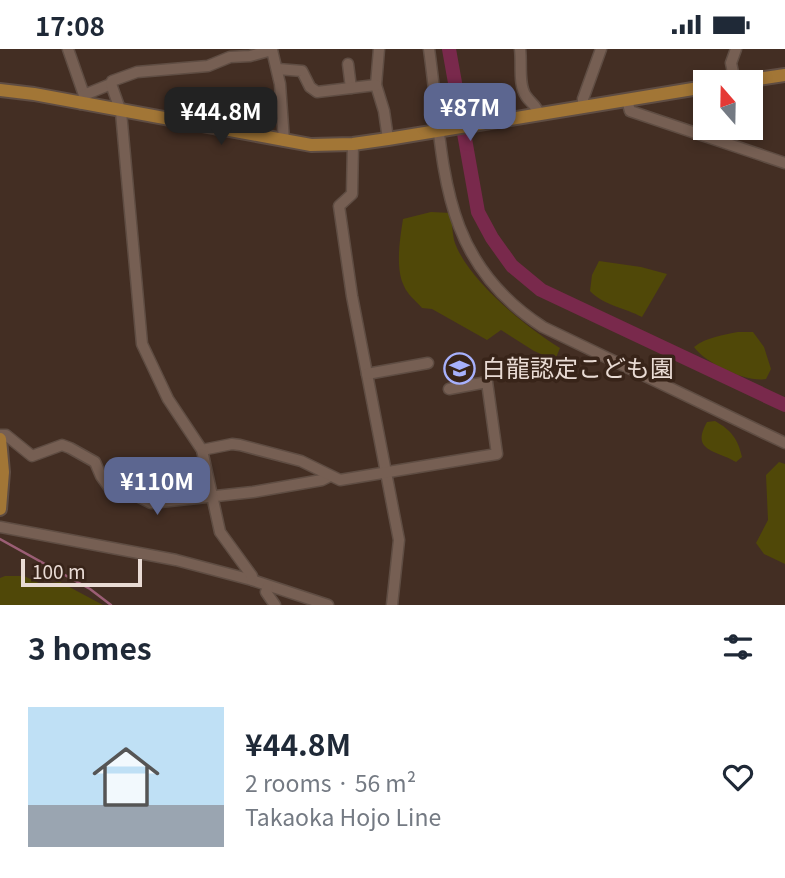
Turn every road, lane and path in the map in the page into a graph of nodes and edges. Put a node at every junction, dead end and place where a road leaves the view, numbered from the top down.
1 (68, 49) edge
2 (379, 49) edge
3 (429, 49) edge
4 (520, 49) edge
5 (601, 49) edge
6 (736, 49) edge
7 (348, 64) dead end
8 (278, 69) junction
9 (733, 70) edge
10 (785, 75) edge
11 (763, 78) edge
12 (111, 84) junction
13 (376, 85) junction
14 (351, 88) junction
15 (693, 89) edge
16 (0, 90) edge
17 (82, 99) junction
18 (627, 100) junction
19 (583, 108) junction
20 (121, 111) junction
21 (540, 115) junction
22 (440, 131) junction
23 (388, 139) junction
24 (285, 141) junction
25 (353, 144) junction
26 (785, 163) edge
27 (429, 363) dead end
28 (367, 374) junction
29 (450, 389) dead end
30 (0, 437) edge
31 (785, 443) edge
32 (202, 450) junction
33 (384, 472) junction
34 (330, 476) junction
35 (211, 496) junction
36 (0, 509) edge
37 (0, 527) edge
38 (252, 580) junction
39 (268, 586) junction
40 (275, 605) edge
41 (328, 605) edge
42 (392, 605) edge

1 - 17 street
2 - 13 street
3 - 22 street
4 - 21 street
5 - 19 street
6 - 9 street
7 - 14 street
8 - 12 street
8 - 14 street
8 - 24 street
10 - 11 main road
12 - 17 street
12 - 20 street
13 - 14 street
13 - 23 street
15 - 18 main road
16 - 17 main road
17 - 20 main road
18 - 19 main road
18 - 26 street
19 - 21 main road
20 - 24 main road
20 - 32 street
21 - 22 main road
22 - 23 main road
22 - 31 street
23 - 25 main road
24 - 25 main road
25 - 28 street
27 - 28 street
28 - 33 street
29 - 33 street
30 - 35 street
30 - 36 main road
32 - 34 street
32 - 35 street
33 - 34 street
33 - 42 street
34 - 35 street
35 - 38 street
37 - 38 street
38 - 39 street
39 - 40 street
39 - 41 street

